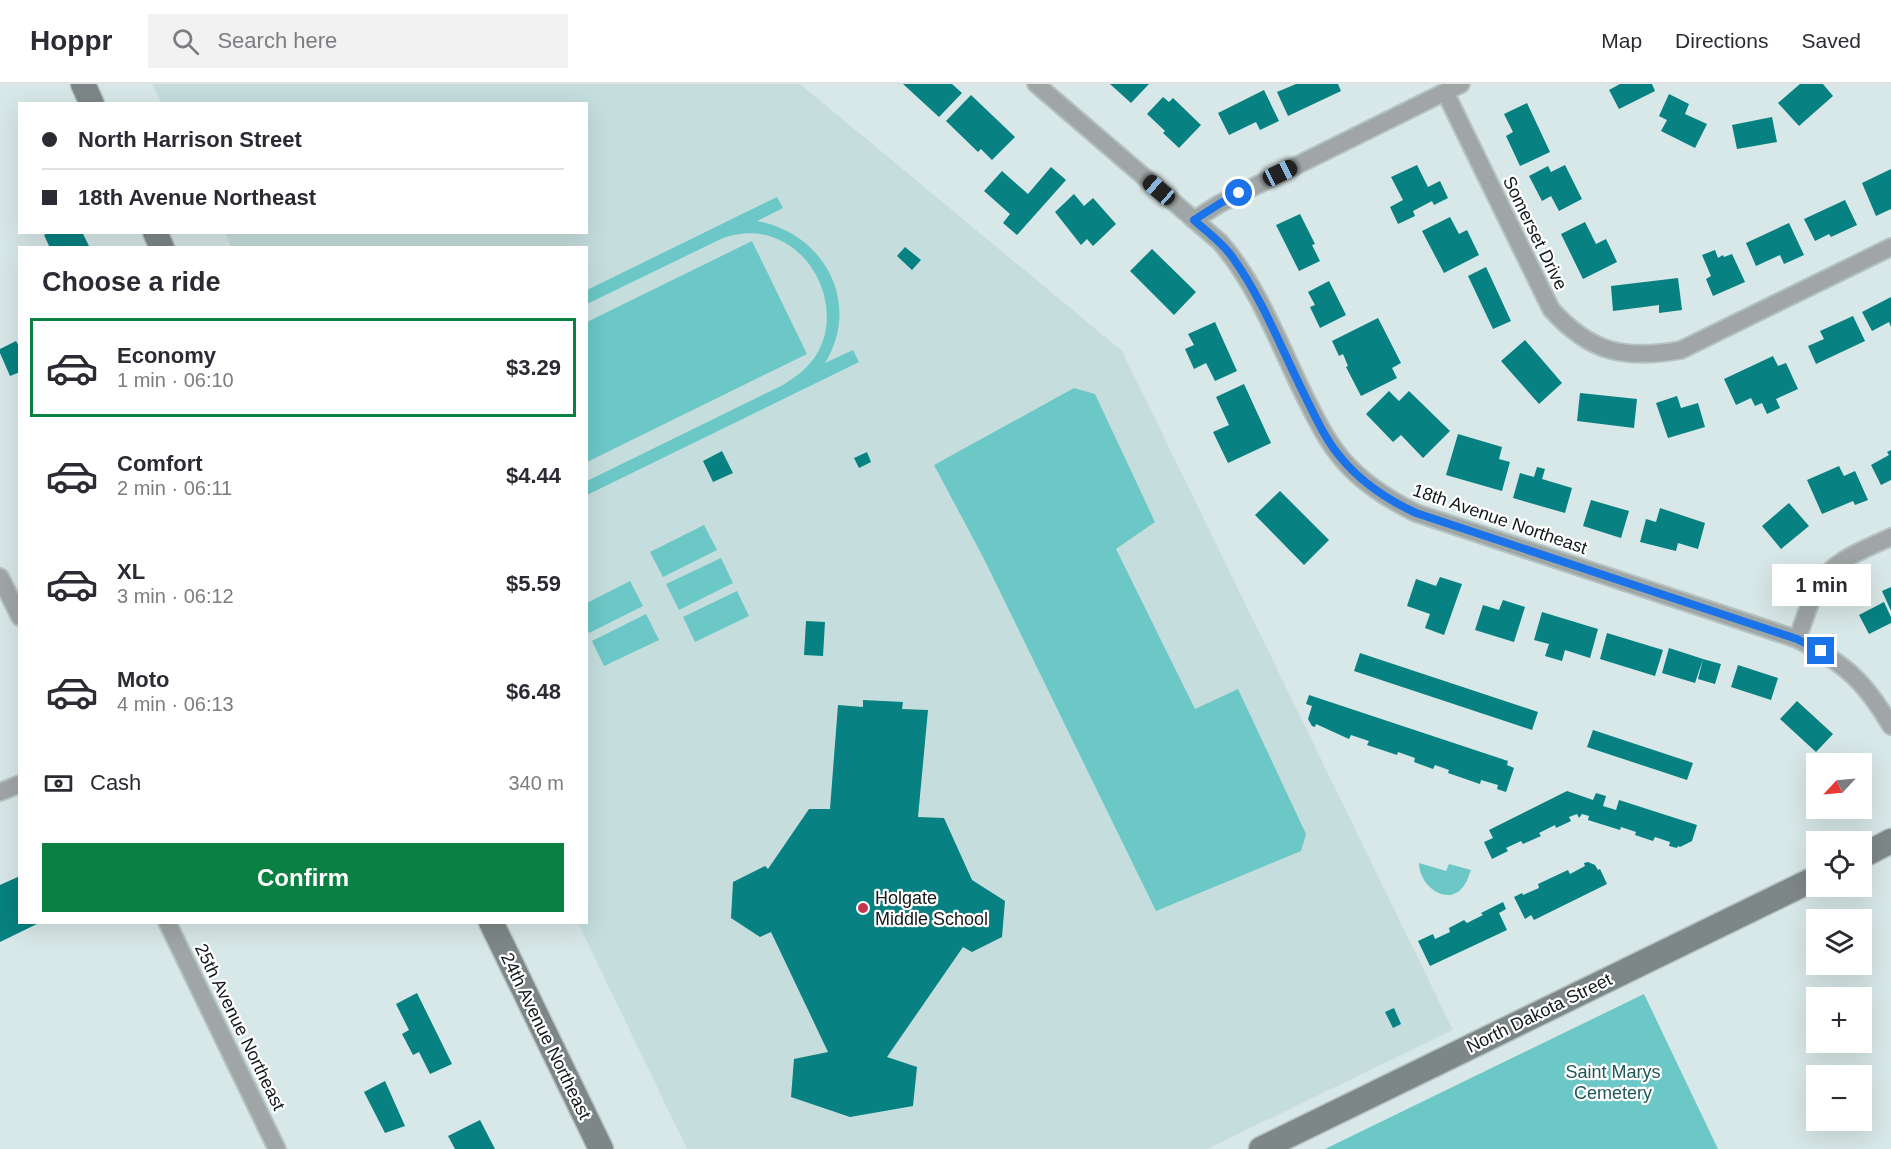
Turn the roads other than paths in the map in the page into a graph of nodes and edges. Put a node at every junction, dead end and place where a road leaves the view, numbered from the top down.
1 (83, 84) edge
2 (1036, 84) edge
3 (1461, 84) edge
4 (1445, 92) junction
5 (91, 102) edge
6 (1194, 220) junction
7 (1891, 247) edge
8 (1891, 537) edge
9 (0, 577) edge
10 (18, 614) edge
11 (1797, 639) junction
12 (1891, 726) edge
13 (18, 785) edge
14 (0, 792) edge
15 (1891, 842) edge
16 (1872, 851) edge
17 (1806, 883) edge
18 (168, 924) edge
19 (492, 924) edge
20 (277, 1149) edge
21 (601, 1149) edge
22 (1260, 1149) edge

1 - 5 street
2 - 6 street, 18th Avenue Northeast
3 - 4 street
4 - 6 street
4 - 7 street, Somerset Drive
6 - 11 street, 18th Avenue Northeast
8 - 11 street
9 - 10 street
11 - 12 street, 18th Avenue Northeast
13 - 14 street
15 - 16 street
17 - 22 street, North Dakota Street
18 - 20 street, 25th Avenue Northeast
19 - 21 street, 24th Avenue Northeast

